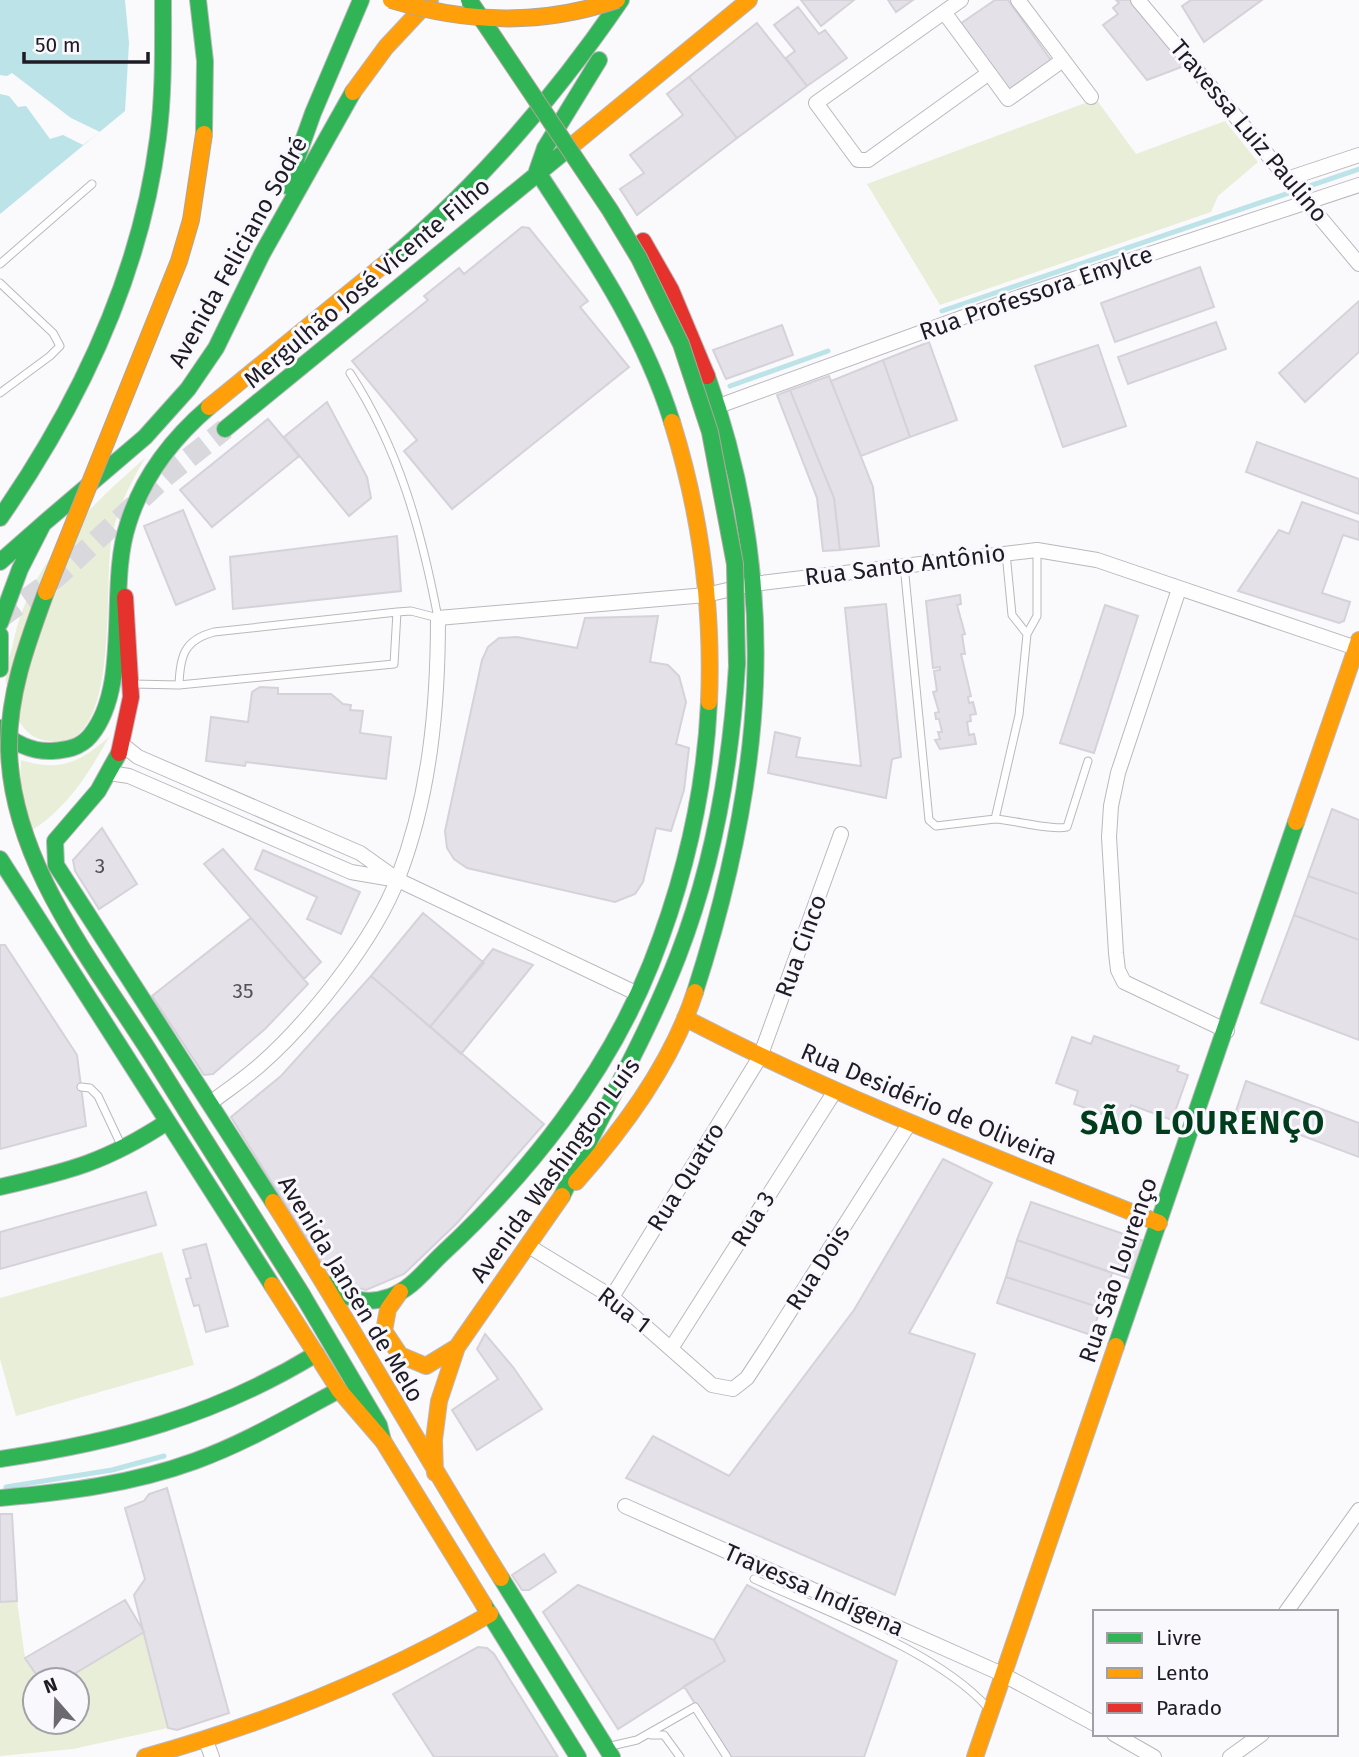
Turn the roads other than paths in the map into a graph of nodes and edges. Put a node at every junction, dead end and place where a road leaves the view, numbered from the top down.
1 (163, 0) edge
2 (198, 0) edge
3 (361, 0) edge
4 (391, 0) edge
5 (430, 0) edge
6 (469, 0) edge
7 (619, 0) edge
8 (633, 0) edge
9 (749, 0) edge
10 (961, 0) edge
11 (1018, 0) edge
12 (1138, 0) edge
13 (944, 12) junction
14 (1062, 60) junction
15 (989, 73) junction
16 (1091, 97) dead end
17 (576, 140) junction
18 (1359, 155) edge
19 (537, 171) junction
20 (1290, 178) junction
21 (92, 184) dead end
22 (1359, 186) edge
23 (1310, 202) junction
24 (262, 254) junction
25 (0, 264) edge
26 (1359, 264) edge
27 (0, 282) edge
28 (350, 373) dead end
29 (0, 393) edge
30 (716, 407) junction
31 (225, 429) tunnel mouth
32 (0, 518) edge
33 (43, 524) junction
34 (1037, 550) junction
35 (1006, 552) junction
36 (121, 560) junction
37 (0, 562) edge
38 (904, 565) junction
39 (753, 584) junction
40 (1179, 589) junction
41 (706, 595) junction
42 (397, 612) junction
43 (438, 618) junction
44 (0, 624) edge
45 (1027, 634) junction
46 (0, 635) edge
47 (1358, 645) edge
48 (0, 669) edge
49 (132, 684) junction
50 (179, 685) junction
51 (0, 729) edge
52 (123, 745) junction
53 (1088, 761) dead end
54 (109, 773) junction
55 (995, 819) junction
56 (841, 834) dead end
57 (2, 866) edge
58 (398, 880) junction
59 (110, 950) junction
60 (74, 973) junction
61 (638, 994) junction
62 (685, 1018) junction
63 (1227, 1031) junction
64 (760, 1057) junction
65 (81, 1087) dead end
66 (835, 1091) junction
67 (209, 1104) junction
68 (167, 1122) junction
69 (909, 1124) junction
70 (124, 1150) junction
71 (0, 1187) edge
72 (562, 1196) junction
73 (1158, 1223) junction
74 (527, 1245) junction
75 (325, 1283) junction
76 (400, 1292) junction
77 (612, 1297) junction
78 (457, 1347) junction
79 (672, 1348) junction
80 (316, 1354) junction
81 (712, 1385) joint
82 (339, 1390) junction
83 (383, 1441) junction
84 (0, 1460) edge
85 (435, 1473) junction
86 (0, 1498) edge
87 (625, 1506) dead end
88 (1359, 1510) edge
89 (754, 1579) dead end
90 (1287, 1610) edge
91 (490, 1614) junction
92 (1002, 1674) junction
93 (990, 1711) junction
94 (1093, 1723) edge
95 (1117, 1736) edge
96 (1259, 1736) edge
97 (637, 1740) junction
98 (209, 1749) edge
99 (608, 1752) edge
100 (145, 1757) edge
101 (578, 1757) edge
102 (680, 1757) edge
103 (727, 1757) edge
104 (975, 1757) edge
105 (1154, 1757) edge
106 (1230, 1757) edge

1 - 32 main road
2 - 83 main road, bridge
3 - 24 main road
4 - 7 main road, bridge
5 - 24 main road, Avenida Feliciano Sodré
6 - 72 main road, bridge
7 - 36 main road
8 - 19 main road
9 - 17 main road
10 - 13 street
11 - 14 street
12 - 20 street, Travessa Luiz Paulino
13 - 15 street
13 - 15 street
14 - 15 street
14 - 16 street
17 - 19 main road
17 - 30 main road, Avenida Washington Luís
18 - 20 street
19 - 31 main road, Mergulhão José Vicente Filho
19 - 41 main road, Avenida Washington Luís
20 - 23 street, Travessa Luiz Paulino
21 - 25 lane
22 - 23 street, Rua Professora Emylce
23 - 26 street, Travessa Luiz Paulino
23 - 30 street, Rua Professora Emylce
24 - 33 main road, Avenida Feliciano Sodré
27 - 29 lane
28 - 43 lane
30 - 39 main road, Avenida Washington Luís
33 - 37 main road, Avenida Feliciano Sodré
33 - 44 main road
34 - 35 street, Rua Santo Antônio
34 - 40 street, Rua Santo Antônio
34 - 45 lane
35 - 38 street, Rua Santo Antônio
35 - 45 lane
36 - 49 main road
36 - 51 main road
38 - 39 street, Rua Santo Antônio
38 - 55 lane
39 - 41 street, Rua Santo Antônio
39 - 62 main road, Avenida Washington Luís
40 - 47 street, Rua Santo Antônio
40 - 63 street
41 - 43 street, Rua Santo Antônio
41 - 61 main road, Avenida Washington Luís
42 - 43 lane
42 - 50 lane
42 - 50 lane
43 - 58 street
45 - 55 lane
46 - 48 main road
47 - 63 main road, Rua São Lourenço
49 - 50 lane
49 - 52 main road
52 - 54 main road
52 - 58 street
53 - 55 lane
54 - 58 street
54 - 59 main road, Avenida Jansen de Melo
56 - 64 street, Rua Cinco
57 - 60 main road
58 - 61 street
58 - 67 street
59 - 60 main road
59 - 67 main road, Avenida Jansen de Melo
60 - 68 main road
61 - 76 main road, Avenida Washington Luís
62 - 64 main road, Rua Desidério de Oliveira
62 - 72 main road, Avenida Washington Luís
63 - 73 main road, Rua São Lourenço
64 - 66 main road, Rua Desidério de Oliveira
64 - 77 street, Rua Quatro
65 - 70 lane
66 - 69 main road, Rua Desidério de Oliveira
66 - 79 street, Rua 3
67 - 75 main road, Avenida Jansen de Melo
68 - 70 main road
68 - 80 main road
69 - 73 main road, Rua Desidério de Oliveira
69 - 81 street, Rua Dois
70 - 71 main road
72 - 74 main road, Avenida Washington Luís
73 - 92 main road, Rua São Lourenço
74 - 77 street, Rua 1
74 - 78 main road, Avenida Washington Luís
75 - 76 main road, Avenida Washington Luís
75 - 85 main road, Avenida Jansen de Melo
76 - 78 main road
77 - 79 street, Rua 1
78 - 85 main road, Avenida Washington Luís
79 - 81 street, Rua 1
80 - 82 main road
80 - 84 main road
82 - 83 main road
82 - 86 main road
83 - 91 main road
85 - 99 main road, Avenida Jansen de Melo
87 - 92 street, Travessa Indígena
88 - 90 street
89 - 93 lane
91 - 98 main road
91 - 101 main road
92 - 93 main road, Rua São Lourenço
92 - 94 street, Travessa Indígena
93 - 104 main road, Rua São Lourenço
95 - 105 street
96 - 106 street
97 - 99 lane
97 - 102 lane
97 - 103 lane
98 - 100 main road

